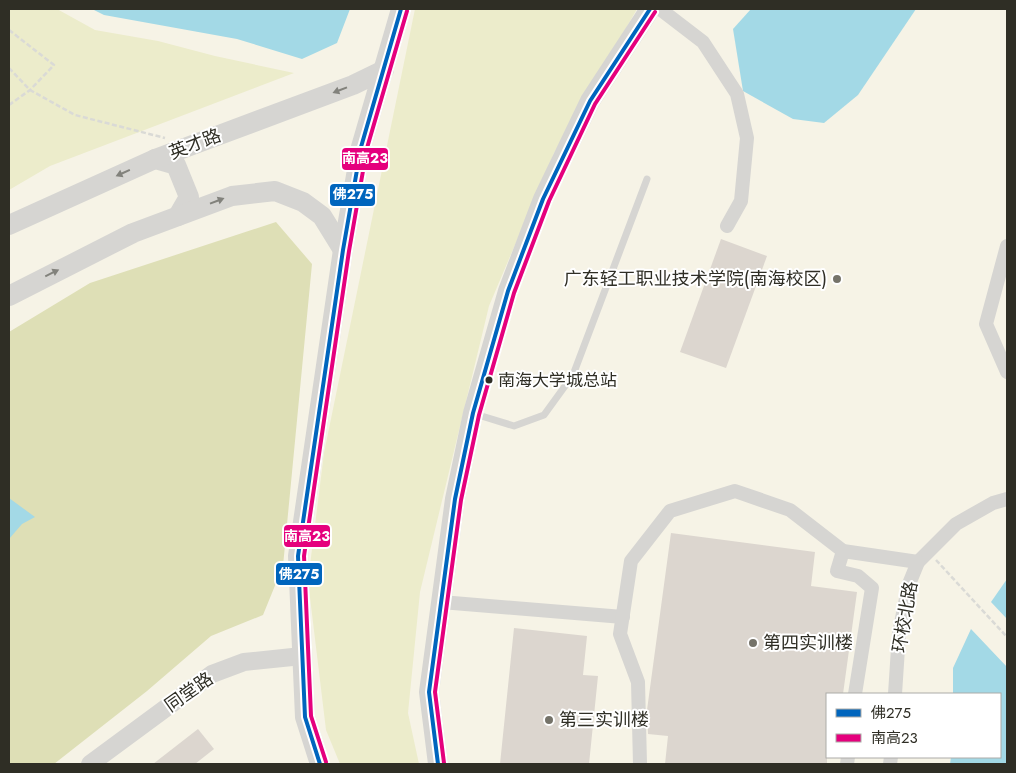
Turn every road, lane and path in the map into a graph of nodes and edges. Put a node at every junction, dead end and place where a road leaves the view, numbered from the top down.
1 (401, 9) edge
2 (650, 9) edge
3 (660, 9) edge
4 (9, 30) edge
5 (9, 68) edge
6 (384, 70) junction
7 (30, 90) junction
8 (9, 106) edge
9 (193, 145) junction
10 (155, 159) junction
11 (647, 179) dead end
12 (178, 216) junction
13 (9, 225) edge
14 (728, 226) dead end
15 (1007, 246) edge
16 (342, 250) junction
17 (9, 296) edge
18 (1007, 372) edge
19 (472, 413) junction
20 (1007, 498) edge
21 (843, 551) junction
22 (929, 552) junction
23 (918, 562) junction
24 (441, 602) junction
25 (623, 618) junction
26 (1007, 637) edge
27 (302, 656) junction
28 (855, 693) edge
29 (895, 693) edge
30 (90, 764) edge
31 (320, 764) edge
32 (438, 764) edge
33 (640, 764) edge

1 - 6 main road
2 - 19 main road
3 - 14 street
4 - 7 path
5 - 7 path
6 -> 9 main road, 英才路
6 - 16 main road
7 - 8 path
7 - 9 path
9 - 10 main road, 英才路
10 - 12 main road
10 -> 13 main road, 英才路
11 - 19 lane
12 -> 16 main road
17 -> 12 main road
15 - 18 street
16 - 27 main road
19 - 24 main road
20 - 22 street, 环校北路
21 - 23 street
21 - 25 street
21 - 28 street
22 - 23 street, 环校北路
22 - 26 path
23 - 29 street, 环校北路
24 - 25 street
24 - 32 main road
25 - 33 street
27 - 30 street, 同堂路
27 - 31 main road

